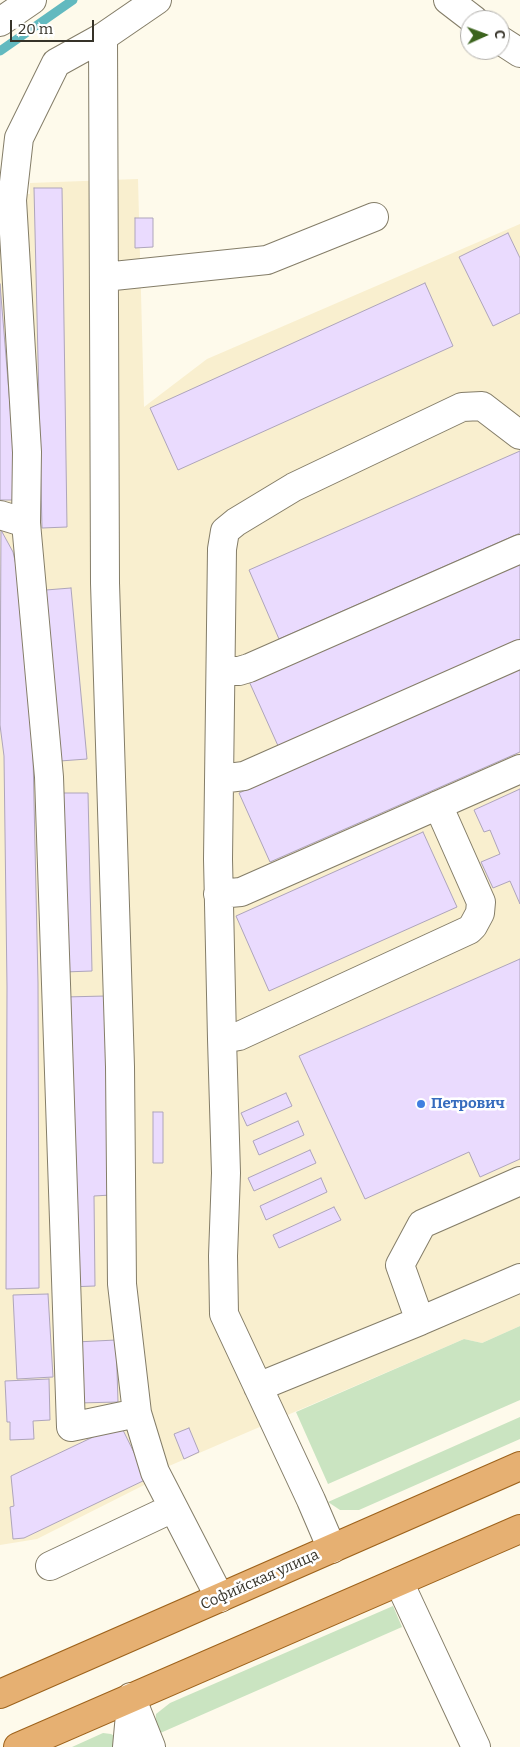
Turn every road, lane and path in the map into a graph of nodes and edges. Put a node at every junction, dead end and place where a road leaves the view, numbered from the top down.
1 (32, 0) edge
2 (157, 0) edge
3 (448, 0) edge
4 (461, 10) edge
5 (0, 22) edge
6 (103, 37) junction
7 (6, 203) edge
8 (374, 217) dead end
9 (104, 277) junction
10 (520, 435) edge
11 (0, 515) edge
12 (26, 523) junction
13 (520, 549) edge
14 (520, 654) edge
15 (221, 672) junction
16 (520, 769) edge
17 (220, 780) junction
18 (438, 805) junction
19 (218, 894) junction
20 (222, 1039) junction
21 (520, 1181) edge
22 (520, 1278) edge
23 (420, 1321) junction
24 (258, 1387) junction
25 (137, 1413) junction
26 (520, 1466) edge
27 (173, 1508) junction
28 (520, 1529) edge
29 (332, 1549) junction
30 (50, 1566) dead end
31 (399, 1582) junction
32 (220, 1598) junction
33 (0, 1694) edge
34 (131, 1697) junction
35 (18, 1747) edge
36 (127, 1747) edge
37 (151, 1747) edge
38 (476, 1747) edge

1 - 5 lane
2 - 6 lane
3 - 4 lane
6 - 7 lane
6 - 9 lane
7 - 12 lane
8 - 9 lane
9 - 25 lane
10 - 15 lane
11 - 12 lane
12 - 25 lane
13 - 15 lane
14 - 17 lane
15 - 17 lane
16 - 18 lane
17 - 19 lane
18 - 19 lane
18 - 20 lane
19 - 20 lane
20 - 24 lane
21 - 23 lane
22 - 23 lane
23 - 24 lane
24 - 29 lane
25 - 27 lane
26 - 29 main road, Софийская улица
27 - 30 lane
27 - 32 lane
28 - 31 main road
29 - 32 main road, Софийская улица
31 - 34 main road
31 - 38 lane
32 - 33 main road, Софийская улица
34 - 35 main road
34 - 36 lane
34 - 37 lane

